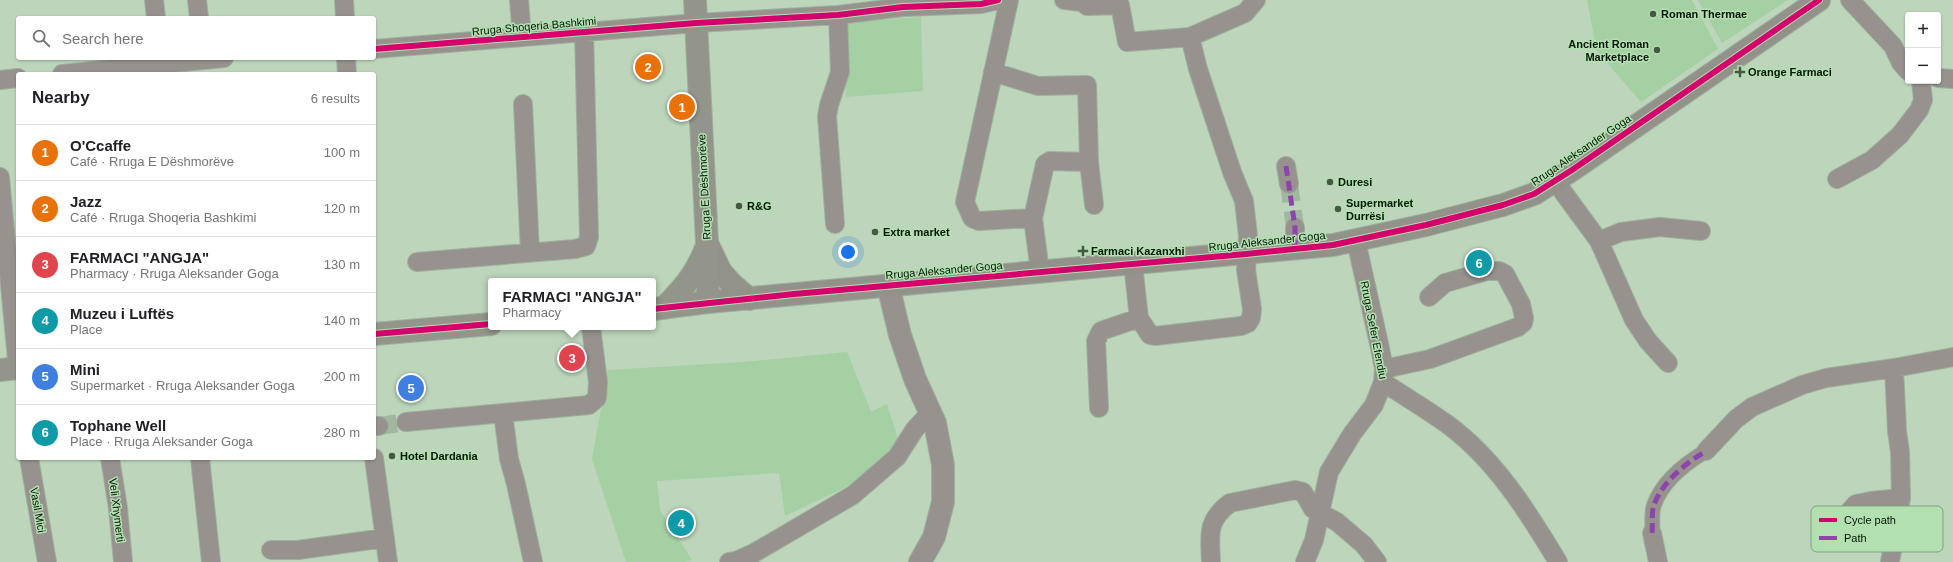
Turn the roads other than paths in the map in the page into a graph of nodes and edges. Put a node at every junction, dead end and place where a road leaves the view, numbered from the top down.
1 (154, 0) edge
2 (197, 0) edge
3 (344, 0) edge
4 (519, 0) edge
5 (695, 0) edge
6 (998, 0) edge
7 (1009, 0) edge
8 (1064, 0) edge
9 (1256, 0) edge
10 (1819, 0) edge
11 (1850, 0) edge
12 (838, 15) junction
13 (156, 16) edge
14 (199, 16) edge
15 (344, 16) edge
16 (696, 23) junction
17 (584, 32) junction
18 (522, 37) junction
19 (1190, 37) junction
20 (376, 49) edge
21 (198, 60) edge
22 (346, 60) edge
23 (167, 65) edge
24 (1905, 68) edge
25 (85, 72) edge
26 (347, 72) edge
27 (993, 72) junction
28 (16, 78) edge
29 (1941, 78) edge
30 (1953, 79) edge
31 (0, 80) edge
32 (1921, 84) edge
33 (523, 104) dead end
34 (1089, 162) junction
35 (1286, 166) dead end
36 (0, 176) edge
37 (1837, 179) dead end
38 (1555, 180) junction
39 (1289, 184) tunnel mouth
40 (1094, 205) dead end
41 (1033, 218) junction
42 (835, 224) dead end
43 (1295, 227) tunnel mouth
44 (1701, 231) dead end
45 (1356, 240) junction
46 (1599, 241) junction
47 (707, 243) junction
48 (1295, 249) junction
49 (530, 253) junction
50 (1246, 254) junction
51 (417, 262) dead end
52 (1133, 264) junction
53 (1040, 272) junction
54 (888, 285) junction
55 (1429, 297) dead end
56 (749, 299) junction
57 (708, 302) junction
58 (659, 309) edge
59 (7, 314) edge
60 (1139, 318) junction
61 (488, 324) edge
62 (592, 330) edge
63 (376, 334) edge
64 (1953, 357) edge
65 (16, 358) edge
66 (1668, 363) dead end
67 (16, 368) edge
68 (1894, 368) junction
69 (0, 370) edge
70 (1383, 376) junction
71 (1099, 408) dead end
72 (503, 413) junction
73 (930, 413) junction
74 (406, 422) tunnel mouth
75 (1706, 451) joint
76 (29, 460) edge
77 (110, 460) edge
78 (200, 460) edge
79 (374, 460) edge
80 (1901, 498) junction
81 (1854, 506) edge
82 (1900, 506) edge
83 (1320, 514) junction
84 (1652, 533) joint
85 (385, 538) junction
86 (271, 550) dead end
87 (1892, 552) edge
88 (47, 562) edge
89 (123, 562) edge
90 (211, 562) edge
91 (388, 562) edge
92 (533, 562) edge
93 (729, 562) edge
94 (920, 562) edge
95 (1211, 562) edge
96 (1305, 562) edge
97 (1377, 562) edge
98 (1558, 562) edge
99 (1658, 562) edge
100 (1890, 562) edge

1 - 13 street
2 - 14 street
3 - 15 street
4 - 18 street
5 - 16 main road, Rruga E Dëshmorëve
6 - 12 street, Rruga Shoqeria Bashkimi
7 - 27 street
8 - 19 street
9 - 19 street
10 - 38 main road, Rruga Aleksander Goga
11 - 24 street
12 - 16 street, Rruga Shoqeria Bashkimi
12 - 42 street
16 - 17 street, Rruga Shoqeria Bashkimi
16 - 47 main road, Rruga E Dëshmorëve
17 - 18 street, Rruga Shoqeria Bashkimi
17 - 49 street
18 - 20 street, Rruga Shoqeria Bashkimi
19 - 50 street
21 - 23 street
22 - 26 street
23 - 25 street
27 - 34 street
27 - 41 street
28 - 31 street
29 - 30 street
32 - 37 street
33 - 49 street
34 - 40 street
34 - 41 street
35 - 39 street
36 - 59 street
38 - 45 main road, Rruga Aleksander Goga
38 - 46 street
41 - 53 street
43 - 48 street
44 - 46 street
45 - 48 main road, Rruga Aleksander Goga
45 - 70 street, Rruga Sefer Efendiu
46 - 66 street
47 - 56 main road
47 - 57 main road, Rruga E Dëshmorëve
47 - 58 main road
48 - 50 main road, Rruga Aleksander Goga
49 - 51 street
50 - 52 main road, Rruga Aleksander Goga
50 - 60 street
52 - 53 main road, Rruga Aleksander Goga
52 - 60 street
53 - 54 main road, Rruga Aleksander Goga
54 - 56 main road, Rruga Aleksander Goga
54 - 73 street
55 - 70 street
56 - 57 main road, Rruga Aleksander Goga
57 - 58 main road, Rruga Aleksander Goga
59 - 65 street
60 - 71 street
61 - 63 main road
62 - 72 street
64 - 68 street
67 - 69 main road
68 - 75 street
68 - 80 street
70 - 83 street
70 - 98 street, Rruga Sefer Efendiu
72 - 74 street
72 - 92 street
73 - 93 street
73 - 94 street
75 - 84 street
76 - 88 street, Vasil Mici
77 - 89 street, Veli Xhymerti
78 - 90 street
79 - 85 street
80 - 81 street
80 - 82 street
83 - 95 street
83 - 96 street
83 - 97 street
84 - 99 street
85 - 86 street
85 - 91 street
87 - 100 street

